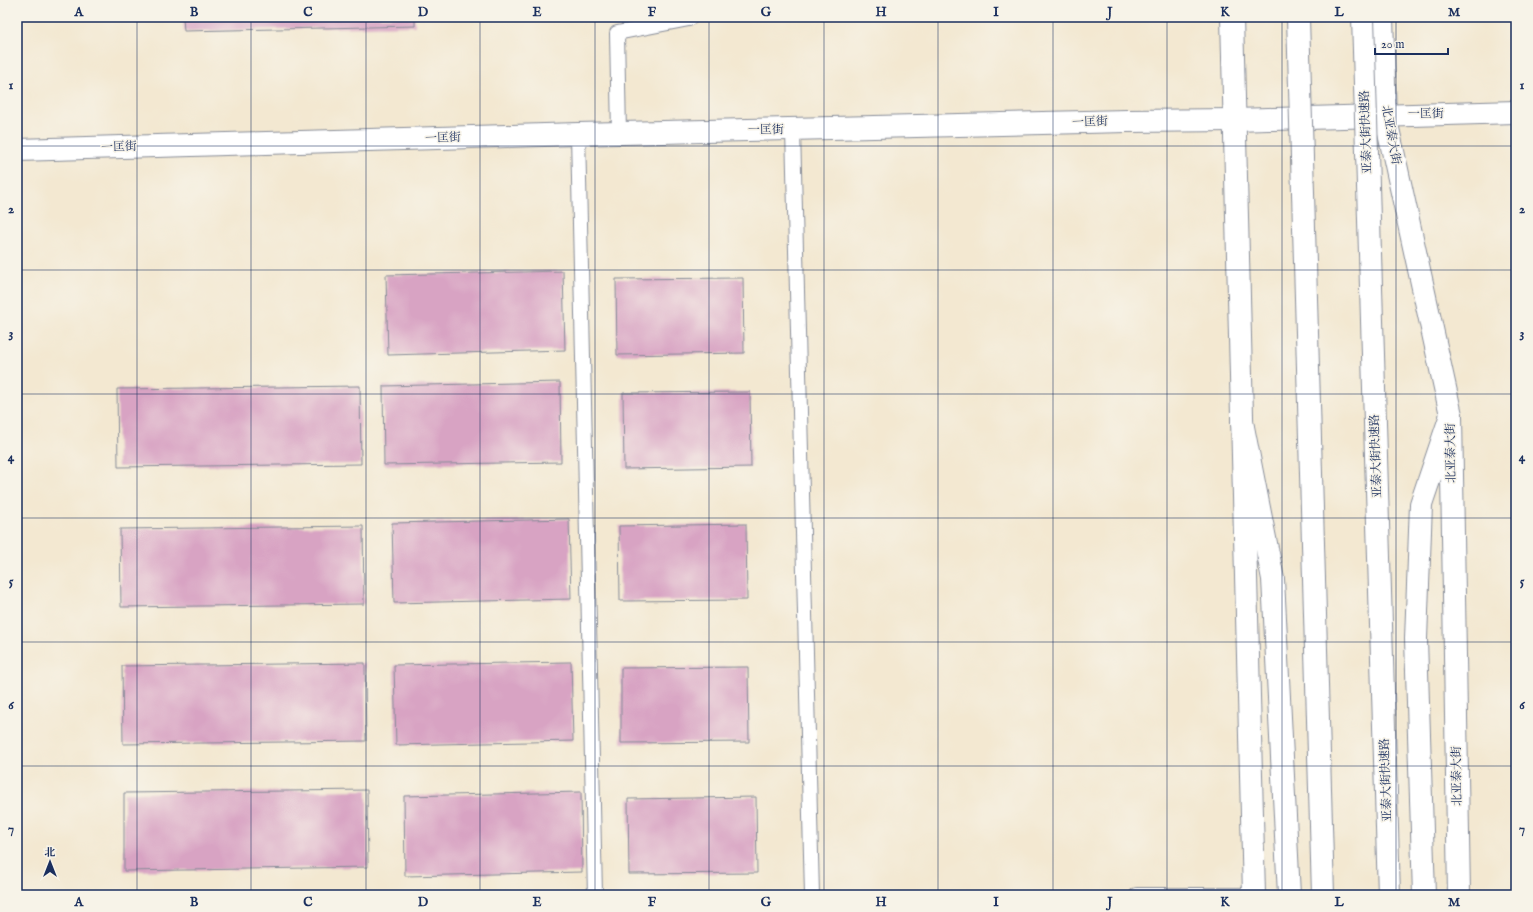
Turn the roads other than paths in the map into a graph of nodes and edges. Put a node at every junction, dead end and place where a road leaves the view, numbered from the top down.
1 (689, 17) edge
2 (1232, 17) edge
3 (1298, 17) edge
4 (1363, 17) edge
5 (1382, 17) edge
6 (1516, 112) edge
7 (1385, 115) junction
8 (1235, 120) junction
9 (793, 130) junction
10 (578, 134) junction
11 (619, 134) junction
12 (17, 150) edge
13 (1451, 415) junction
14 (1242, 422) junction
15 (595, 895) edge
16 (812, 895) edge
17 (1137, 895) edge
18 (1254, 895) edge
19 (1289, 895) edge
20 (1323, 895) edge
21 (1389, 895) edge
22 (1424, 895) edge
23 (1458, 895) edge

1 - 11 lane
2 - 8 main road
3 - 20 main road, bridge
4 - 21 main road, 亚泰大街快速路, bridge
5 - 7 main road, 北亚泰大街
6 - 7 main road, 一匡街
7 - 8 main road, 一匡街
7 - 13 main road, 北亚泰大街
8 - 9 main road, 一匡街
8 - 14 main road
9 - 11 main road, 一匡街
9 - 16 lane
10 - 11 main road, 一匡街
10 - 12 main road, 一匡街
10 - 15 lane
13 - 22 main road
13 - 23 main road, 北亚泰大街
14 - 18 main road
14 - 19 main road
17 - 18 lane

